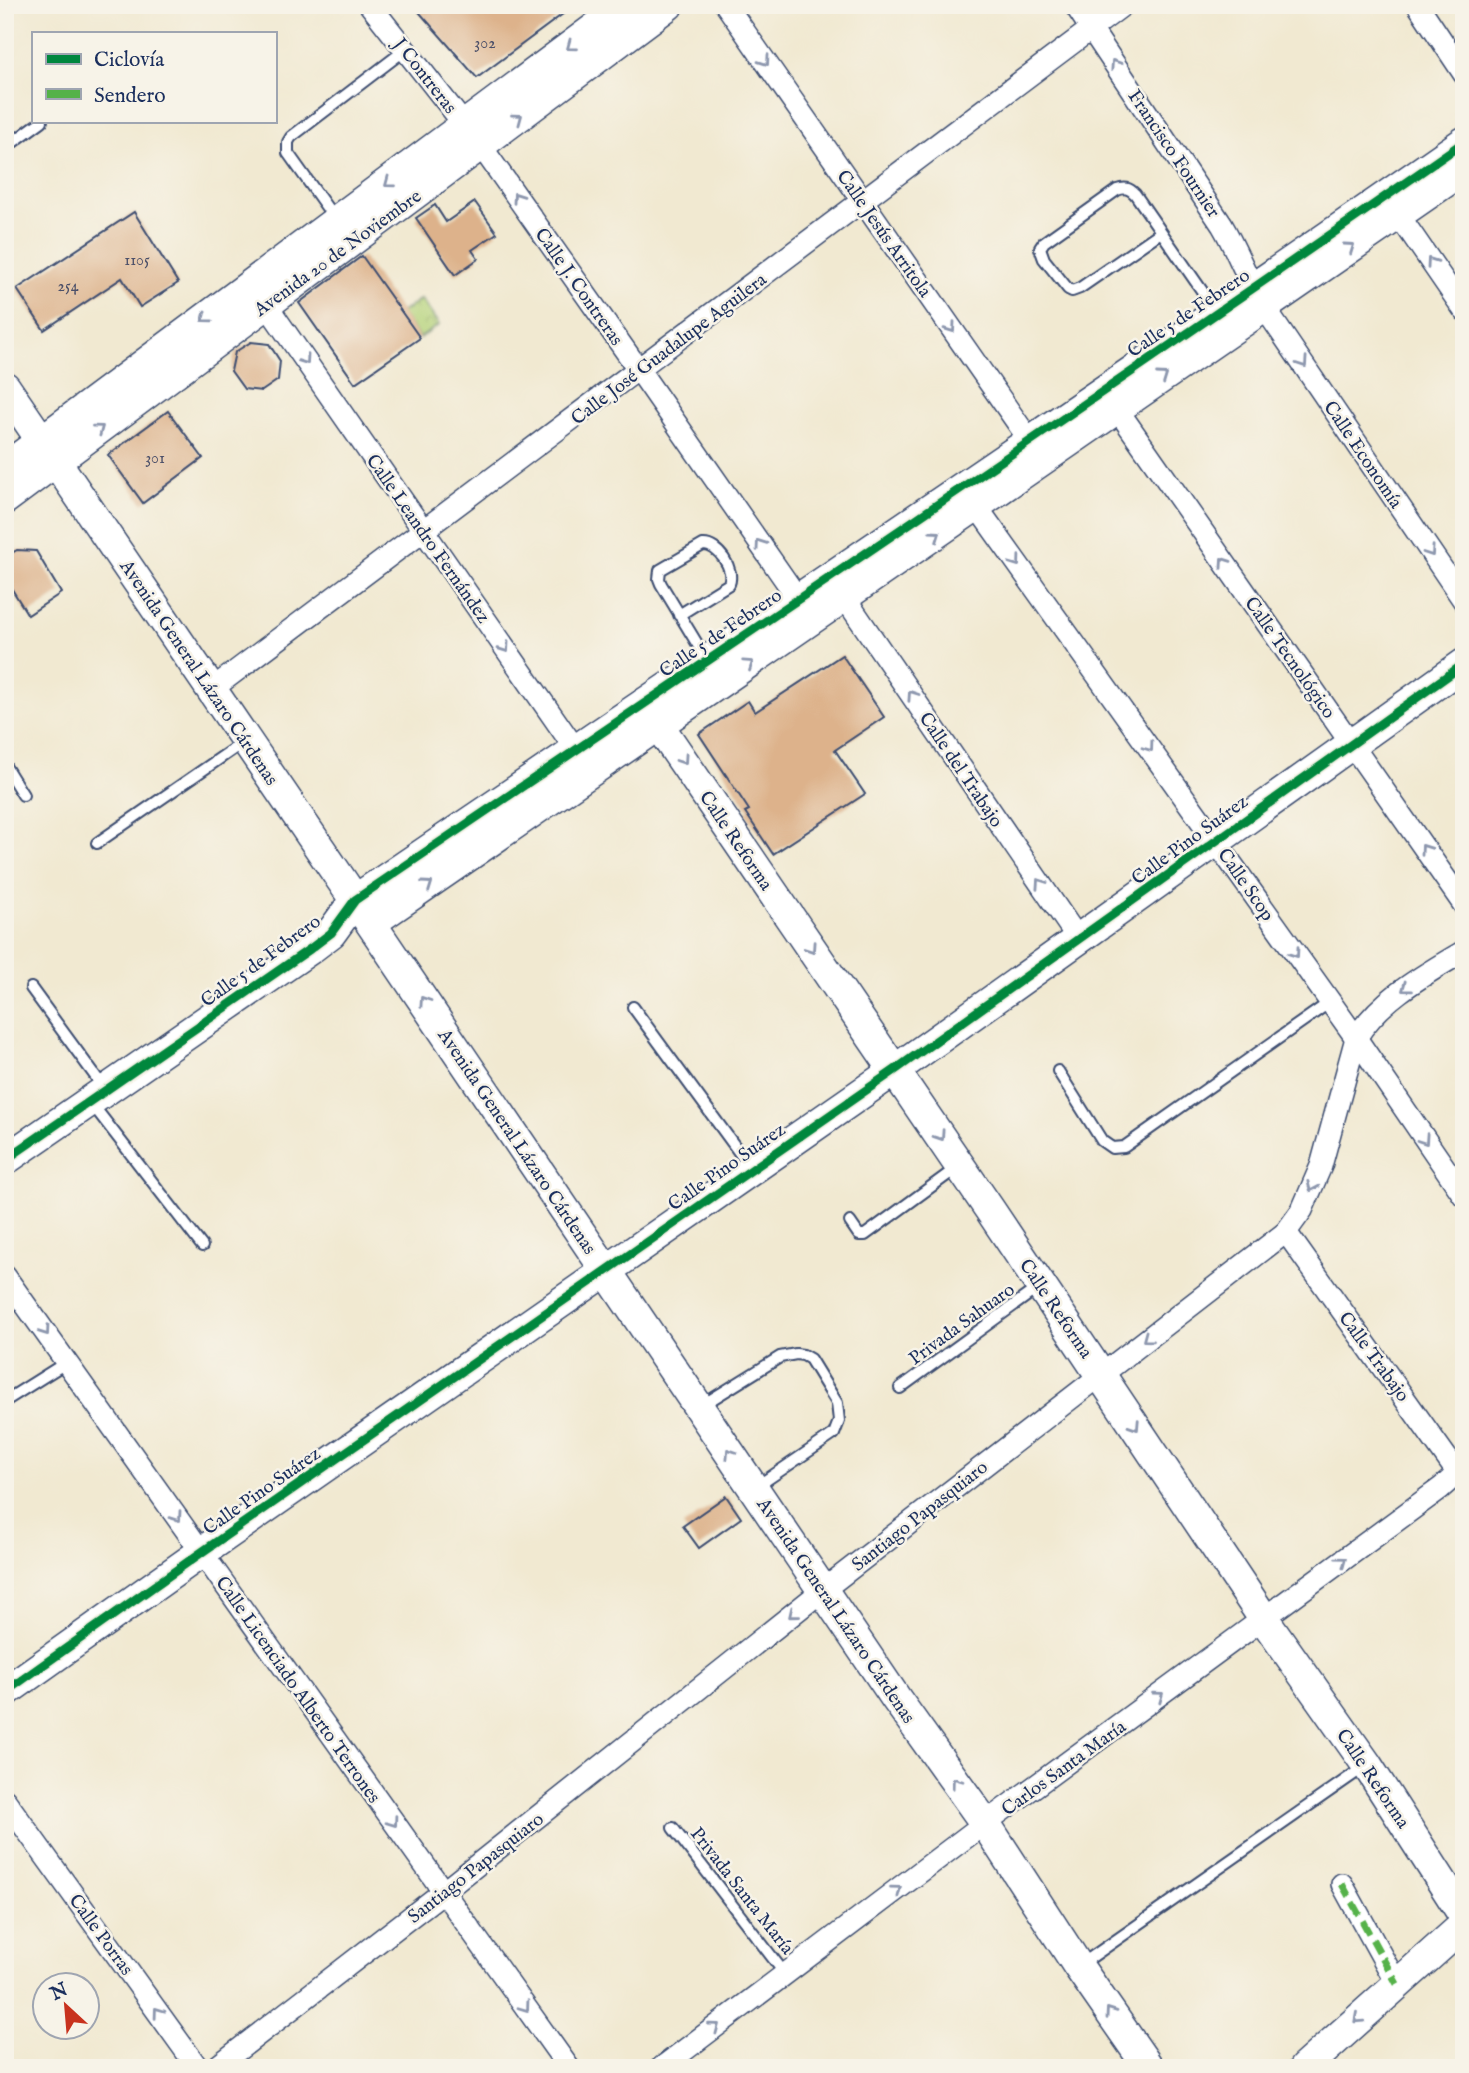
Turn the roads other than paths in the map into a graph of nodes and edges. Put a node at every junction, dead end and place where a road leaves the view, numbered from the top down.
1 (370, 5) edge
2 (626, 5) edge
3 (668, 5) edge
4 (726, 5) edge
5 (1075, 5) edge
6 (1123, 5) edge
7 (1418, 5) edge
8 (1091, 29) junction
9 (405, 50) junction
10 (1464, 74) edge
11 (41, 122) edge
12 (473, 136) junction
13 (1464, 142) edge
14 (5, 148) edge
15 (1464, 169) edge
16 (863, 202) junction
17 (1398, 214) junction
18 (337, 221) junction
19 (1161, 232) junction
20 (1259, 298) junction
21 (266, 304) junction
22 (1464, 310) edge
23 (1217, 313) junction
24 (639, 370) junction
25 (5, 387) edge
26 (1117, 410) junction
27 (49, 451) junction
28 (1037, 451) junction
29 (5, 468) edge
30 (5, 499) edge
31 (976, 507) junction
32 (424, 531) junction
33 (845, 598) junction
34 (799, 600) junction
35 (1464, 601) edge
36 (679, 615) junction
37 (1464, 664) edge
38 (715, 672) junction
39 (212, 690) junction
40 (651, 715) junction
41 (246, 740) junction
42 (1352, 744) junction
43 (584, 761) junction
44 (5, 766) edge
45 (23, 795) dead end
46 (1216, 842) junction
47 (97, 843) dead end
48 (1464, 905) edge
49 (363, 911) junction
50 (1079, 940) junction
51 (1464, 951) edge
52 (32, 988) dead end
53 (1330, 1002) junction
54 (633, 1007) dead end
55 (1356, 1038) junction
56 (895, 1070) junction
57 (1058, 1071) dead end
58 (98, 1096) junction
59 (5, 1160) edge
60 (960, 1166) junction
61 (752, 1170) junction
62 (1464, 1196) edge
63 (850, 1222) dead end
64 (1286, 1231) junction
65 (202, 1246) dead end
66 (606, 1271) junction
67 (5, 1276) edge
68 (1041, 1285) junction
69 (67, 1362) junction
70 (1101, 1373) junction
71 (900, 1388) dead end
72 (5, 1401) edge
73 (699, 1408) junction
74 (1462, 1473) edge
75 (754, 1489) junction
76 (202, 1552) junction
77 (822, 1590) junction
78 (1264, 1619) junction
79 (5, 1692) edge
80 (1367, 1765) junction
81 (5, 1800) edge
82 (985, 1824) junction
83 (673, 1828) dead end
84 (1342, 1884) dead end
85 (443, 1892) junction
86 (1464, 1916) edge
87 (1464, 1925) edge
88 (1078, 1966) junction
89 (785, 1974) junction
90 (1397, 1984) junction
91 (198, 2068) edge
92 (215, 2068) edge
93 (569, 2068) edge
94 (661, 2068) edge
95 (1149, 2068) edge
96 (1304, 2068) edge

1 - 9 street, J Contreras
2 -> 12 street, Avenida 20 de Noviembre
12 -> 3 street, Avenida 20 de Noviembre
4 -> 16 street, Calle Jesús Arritola
5 - 8 street, Francisco Fournier
6 - 8 street, Calle José Guadalupe Aguilera
7 - 10 street
8 - 16 street, Calle José Guadalupe Aguilera
20 -> 8 street, Francisco Fournier
9 - 12 street, J Contreras
9 - 18 lane
11 - 14 lane
12 -> 18 street, Avenida 20 de Noviembre
12 - 21 street, Avenida 20 de Noviembre
24 -> 12 street, Calle J. Contreras
13 - 20 street, Calle 5 de Febrero
15 - 17 street, Calle 5 de Febrero
16 - 24 street, Calle José Guadalupe Aguilera
16 -> 28 street, Calle Jesús Arritola
20 -> 17 street, Calle 5 de Febrero
22 -> 17 street
18 -> 27 street, Avenida 20 de Noviembre
19 - 19 lane
19 - 23 lane
20 - 23 street, Calle 5 de Febrero
26 -> 20 street, Calle 5 de Febrero
20 -> 35 street, Calle Economía
27 -> 21 street, Avenida 20 de Noviembre
21 -> 32 street, Calle Leandro Fernández
23 - 28 street, Calle 5 de Febrero
24 - 32 street, Calle José Guadalupe Aguilera
34 -> 24 street, Calle J. Contreras
25 - 27 street, Avenida General Lázaro Cárdenas
26 - 28 street, Calle 5 de Febrero
42 -> 26 street, Calle Tecnológico
27 - 29 street, Avenida 20 de Noviembre
27 - 30 street, Avenida 20 de Noviembre
27 - 39 street, Avenida General Lázaro Cárdenas
28 - 31 street, Calle 5 de Febrero
28 - 34 street, Calle 5 de Febrero
33 -> 31 street, Calle 5 de Febrero
31 -> 46 street, Calle Scop
32 - 39 street, Calle José Guadalupe Aguilera
32 -> 43 street, Calle Leandro Fernández
38 -> 33 street, Calle 5 de Febrero
50 -> 33 street, Calle del Trabajo
34 - 38 street, Calle 5 de Febrero
36 - 36 lane
36 - 38 lane
37 - 42 street, Calle Pino Suárez
38 - 40 street, Calle 5 de Febrero
39 - 41 street, Avenida General Lázaro Cárdenas
40 - 43 street, Calle 5 de Febrero
40 -> 56 street, Calle Reforma
41 - 47 lane
41 - 49 street, Avenida General Lázaro Cárdenas
42 - 46 street, Calle Pino Suárez
48 -> 42 street, Calle Tecnológico
43 - 49 street, Calle 5 de Febrero
44 - 45 lane
46 - 50 street, Calle Pino Suárez
46 -> 53 street, Calle Scop
49 - 58 street, Calle 5 de Febrero
66 -> 49 street, Avenida General Lázaro Cárdenas
50 - 56 street, Calle Pino Suárez
51 -> 55 street, Santiago Papasquiaro
52 - 58 lane
53 - 55 street, Calle Scop
53 - 57 lane
54 - 61 lane
55 -> 62 street, Calle Scop
55 -> 64 street, Santiago Papasquiaro
56 -> 60 street, Calle Reforma
56 - 61 street, Calle Pino Suárez
58 - 59 street, Calle 5 de Febrero
58 - 65 lane
60 - 63 lane
60 - 68 street, Calle Reforma
61 - 66 street, Calle Pino Suárez
64 -> 70 street, Santiago Papasquiaro
64 - 74 street, Calle Trabajo
66 - 73 street, Avenida General Lázaro Cárdenas
66 - 76 street, Calle Pino Suárez
67 -> 69 street, Calle Licenciado Alberto Terrones
68 - 70 street, Calle Reforma
68 - 71 lane, Privada Sahuaro
69 - 72 lane
69 -> 76 street, Calle Licenciado Alberto Terrones
70 - 77 street, Santiago Papasquiaro
70 -> 78 street, Calle Reforma
75 -> 73 street, Avenida General Lázaro Cárdenas
73 - 75 lane
78 -> 74 street, Carlos Santa María
75 - 77 street, Avenida General Lázaro Cárdenas
76 - 79 street, Calle Pino Suárez
76 -> 85 street, Calle Licenciado Alberto Terrones
82 -> 77 street, Avenida General Lázaro Cárdenas
77 -> 85 street, Santiago Papasquiaro
78 - 80 street, Calle Reforma
82 -> 78 street, Carlos Santa María
80 - 86 street, Calle Reforma
80 - 88 lane
91 -> 81 street, Calle Porras
82 - 88 street, Avenida General Lázaro Cárdenas
89 -> 82 street, Carlos Santa María
83 - 89 lane, Privada Santa María
84 - 90 street
85 - 92 street, Santiago Papasquiaro
85 -> 93 street, Calle Licenciado Alberto Terrones
87 - 90 street
95 -> 88 street, Avenida General Lázaro Cárdenas
94 -> 89 street, Carlos Santa María
90 -> 96 street

